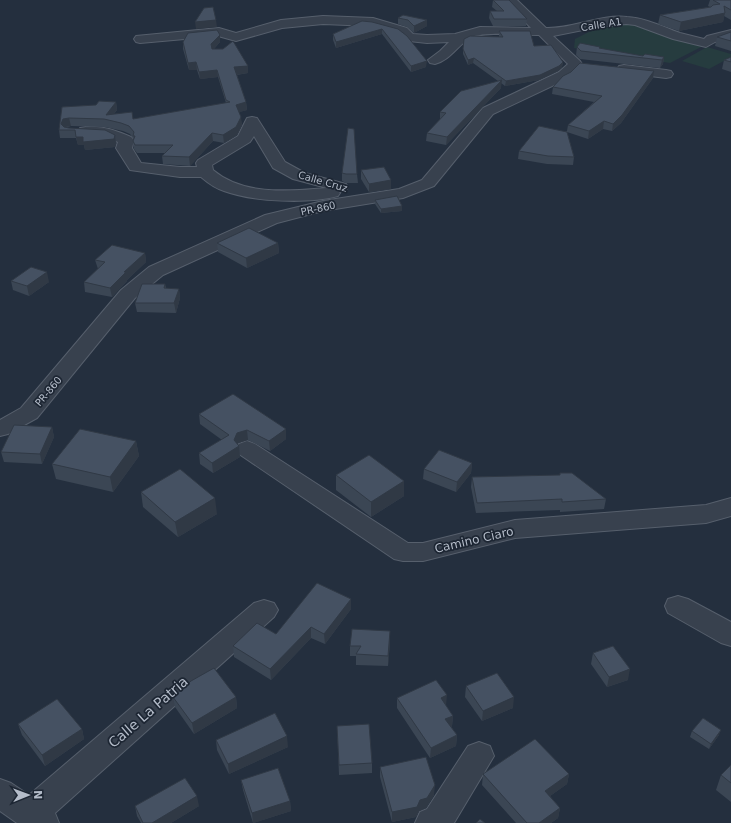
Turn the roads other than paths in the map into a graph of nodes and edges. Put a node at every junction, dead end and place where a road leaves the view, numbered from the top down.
1 (510, 0) edge
2 (660, 18) edge
3 (638, 22) junction
4 (541, 31) junction
5 (469, 34) junction
6 (731, 34) edge
7 (236, 37) junction
8 (140, 38) dead end
9 (225, 47) edge
10 (435, 60) dead end
11 (610, 67) edge
12 (666, 74) dead end
13 (71, 131) edge
14 (205, 172) junction
15 (355, 190) junction
16 (370, 199) junction
17 (0, 429) edge
18 (247, 449) dead end
19 (731, 507) edge
20 (678, 606) dead end
21 (264, 610) dead end
22 (731, 635) edge
23 (479, 756) dead end
24 (0, 793) edge
25 (37, 818) edge
26 (430, 823) edge

1 - 4 street, PR-860 / PR-860
2 - 3 street
3 - 4 street, Calle A1
3 - 6 street, Calle A1
4 - 5 street, Calle A1
4 - 16 street, PR-860 / PR-860
5 - 7 street, Calle A1
5 - 10 street
7 - 8 street
7 - 9 street
11 - 12 street
13 - 14 street
14 - 15 street
14 - 15 street, Calle Cruz
15 - 16 street, Calle Cruz
16 - 17 street, PR-860 / PR-860
18 - 19 street, Camino Ciaro
20 - 22 street
21 - 25 street, Calle La Patria
23 - 26 street
24 - 25 street

